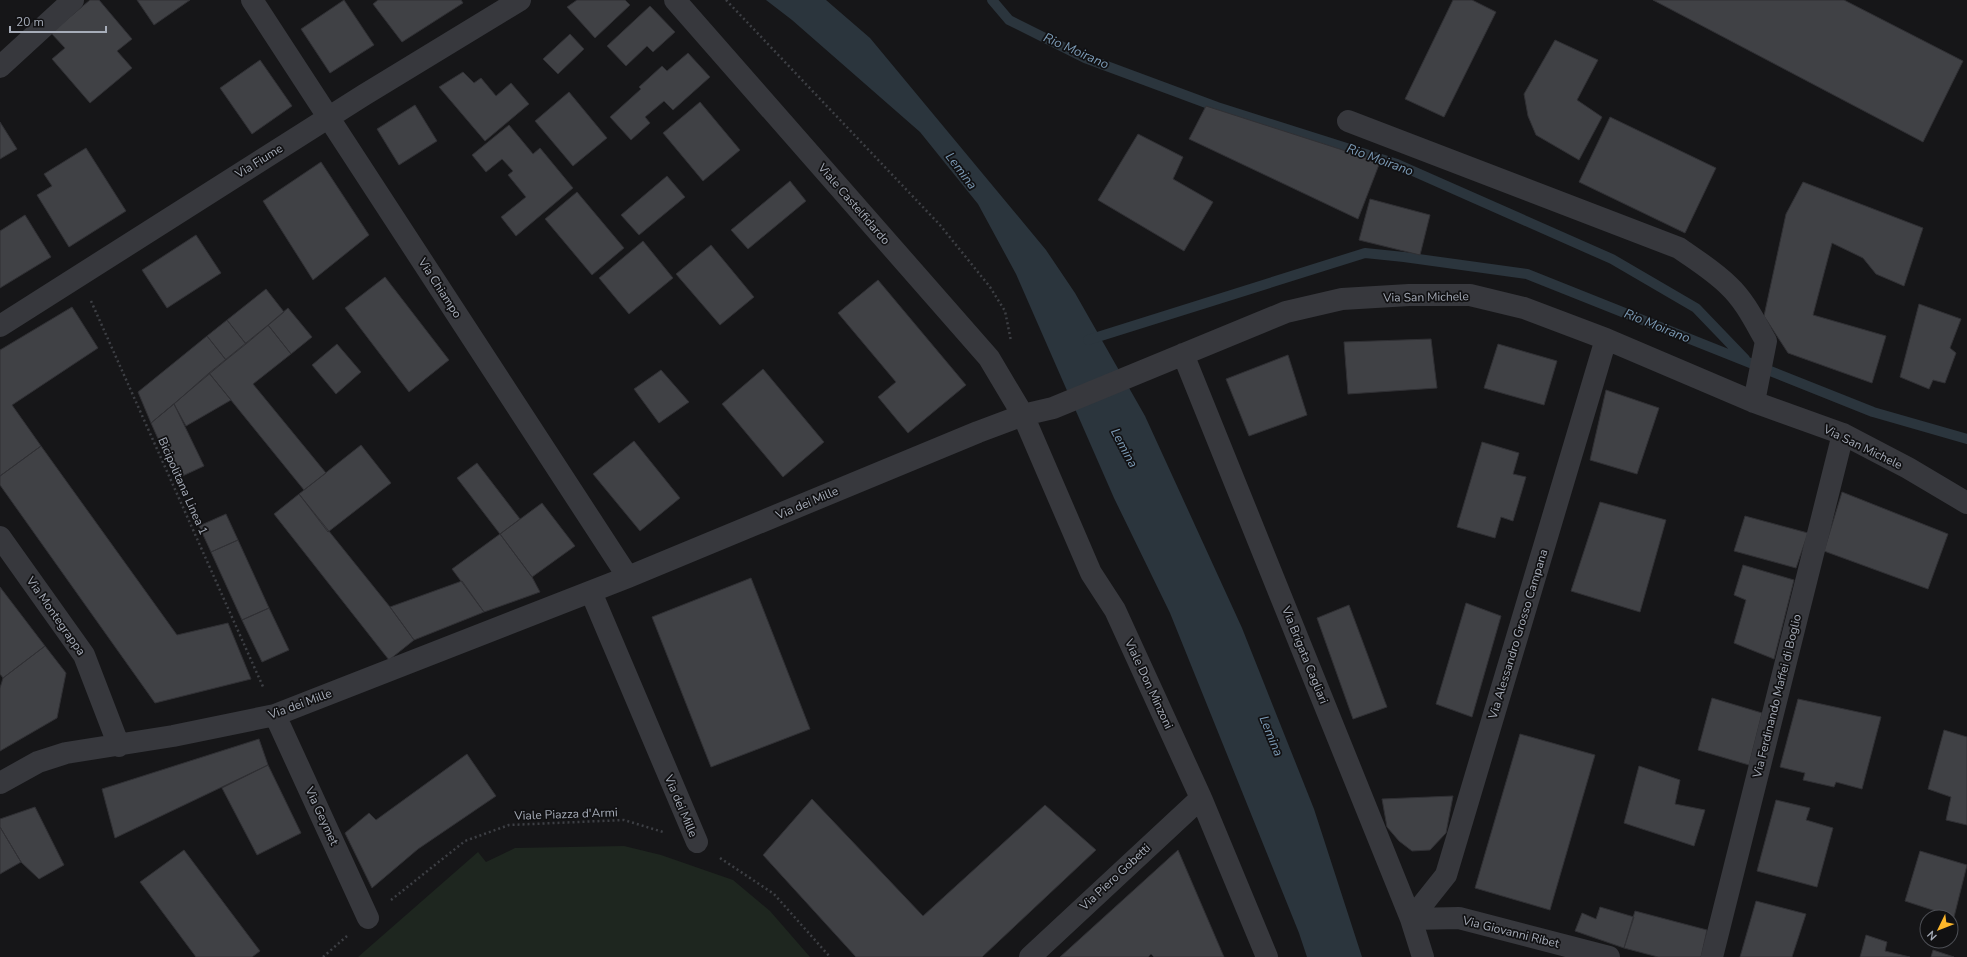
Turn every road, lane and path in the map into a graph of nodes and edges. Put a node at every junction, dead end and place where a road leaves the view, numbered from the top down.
1 (73, 0) edge
2 (252, 0) edge
3 (520, 0) edge
4 (675, 0) edge
5 (726, 0) edge
6 (0, 67) edge
7 (330, 117) junction
8 (1348, 121) dead end
9 (79, 274) junction
10 (0, 326) edge
11 (1606, 339) junction
12 (1183, 354) junction
13 (989, 358) junction
14 (1754, 402) junction
15 (1023, 415) junction
16 (1843, 434) junction
17 (1967, 503) edge
18 (0, 537) edge
19 (628, 577) junction
20 (591, 592) junction
21 (275, 715) junction
22 (119, 746) junction
23 (0, 783) edge
24 (1201, 798) junction
25 (697, 842) junction
26 (368, 918) junction
27 (1411, 919) junction
28 (323, 957) edge
29 (830, 957) edge
30 (1030, 957) edge
31 (1267, 957) edge
32 (1423, 957) edge
33 (1609, 957) edge
34 (1712, 957) edge

1 - 6 street
2 - 7 street, Via Chiampo
3 - 7 street, Via Fiume
4 - 13 street, Viale Castelfidardo
5 - 13 path
7 - 9 street, Via Fiume
7 - 19 street, Via Chiampo
8 - 14 street
9 - 10 street, Via Fiume
9 - 21 path, Bicipolitana Linea 1
11 - 12 street, Via San Michele
11 - 14 street, Via San Michele
11 - 27 street, Via Alessandro Grosso Campana
12 - 15 street, Via San Michele
12 - 27 street, Via Brigata Cagliari
13 - 15 street, Viale Castelfidardo
14 - 16 street, Via San Michele
15 - 19 street, Via dei Mille
15 - 24 street, Viale Don Minzoni
16 - 17 street, Via San Michele
16 - 34 street, Via Ferdinando Maffei di Boglio
18 - 22 street, Via Montegrappa
19 - 20 street, Via dei Mille
20 - 21 street, Via dei Mille
20 - 25 street, Via dei Mille
21 - 22 street, Via dei Mille
21 - 26 street, Via Geymet
22 - 23 street, Via dei Mille
24 - 30 street, Via Piero Gobetti
24 - 31 street, Viale Don Minzoni
25 - 26 path, Viale Piazza d'Armi
25 - 29 path, Viale Piazza d'Armi
26 - 28 path, Viale Piazza d'Armi
27 - 32 street, Via Brigata Cagliari
27 - 33 street, Via Giovanni Ribet

